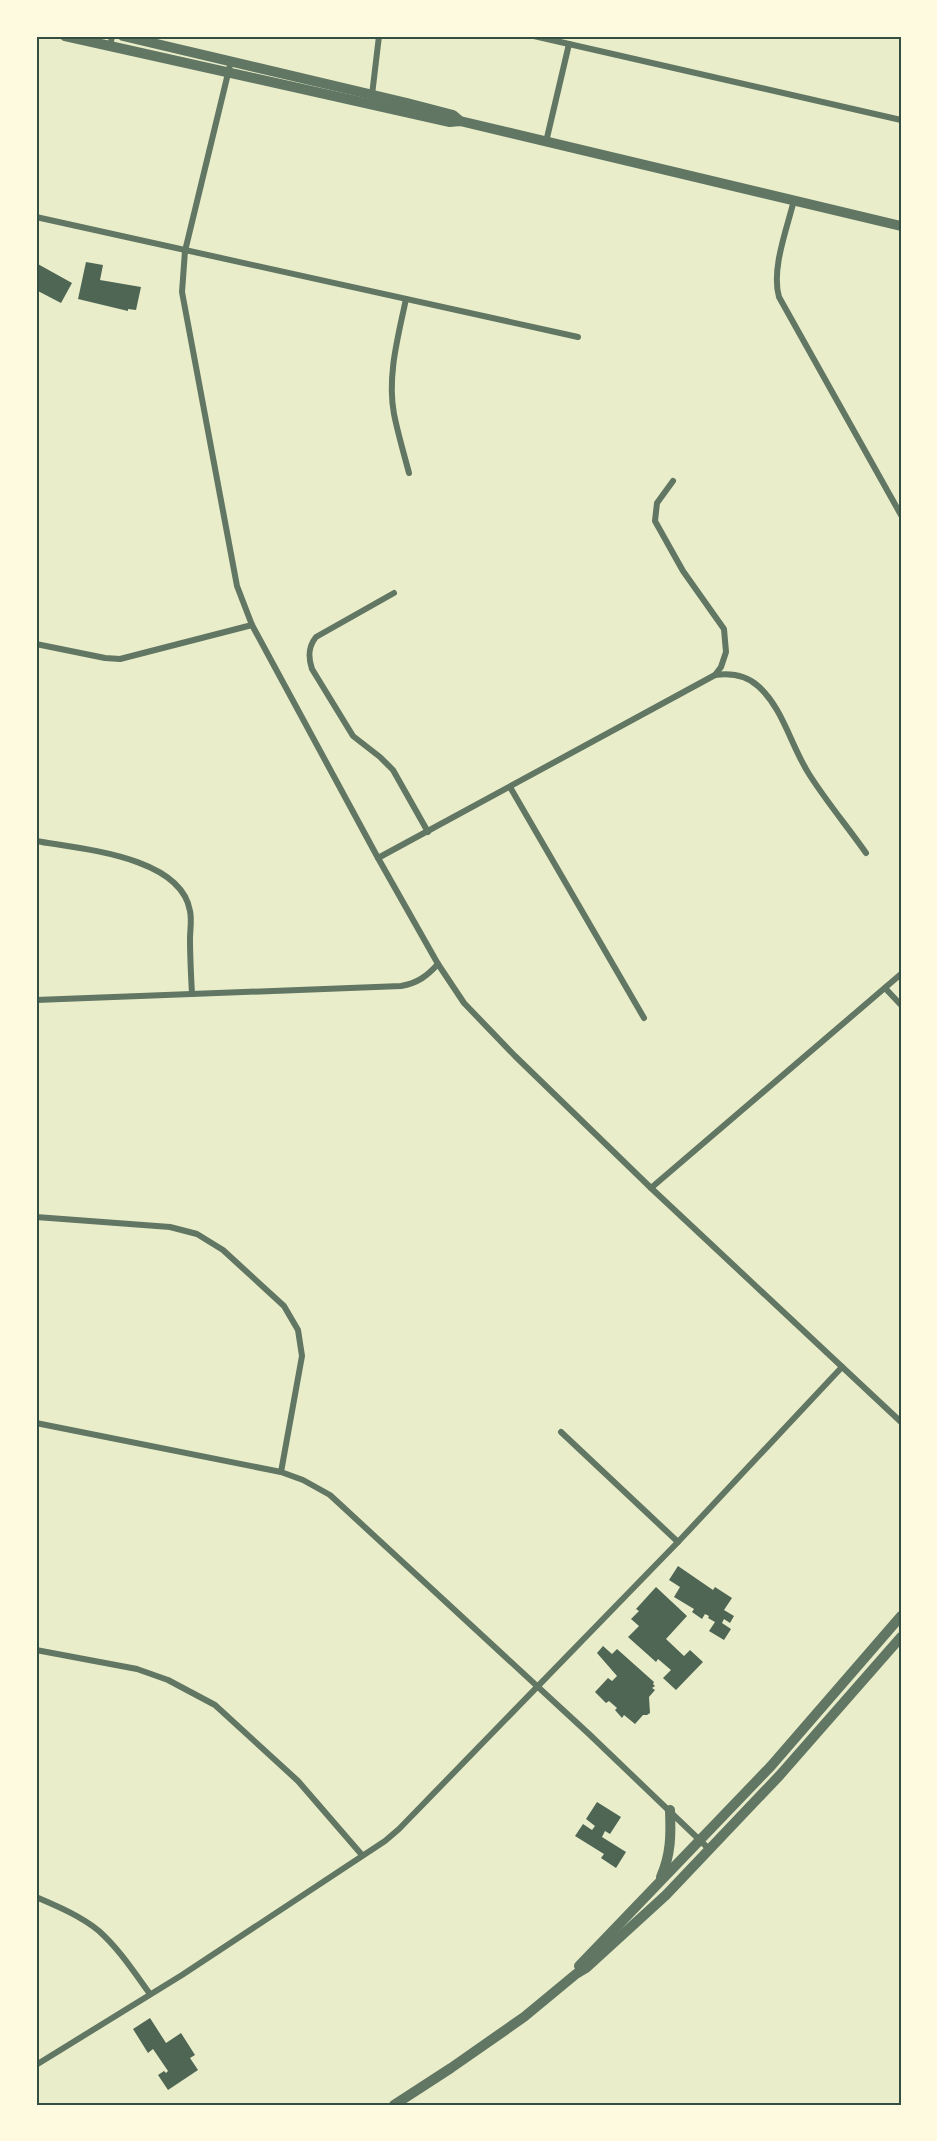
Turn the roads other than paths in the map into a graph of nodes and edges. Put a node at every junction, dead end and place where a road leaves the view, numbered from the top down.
1 (65, 36) edge
2 (123, 36) edge
3 (379, 36) edge
4 (534, 36) edge
5 (111, 41) edge
6 (569, 44) junction
7 (230, 67) junction
8 (371, 100) junction
9 (901, 120) edge
10 (546, 142) junction
11 (794, 200) junction
12 (36, 218) edge
13 (901, 226) edge
14 (185, 251) junction
15 (406, 299) junction
16 (578, 337) dead end
17 (409, 473) dead end
18 (674, 481) dead end
19 (901, 498) edge
20 (893, 502) junction
21 (901, 515) edge
22 (36, 535) edge
23 (36, 551) edge
24 (394, 593) dead end
25 (252, 625) junction
26 (36, 644) edge
27 (715, 675) junction
28 (510, 787) junction
29 (428, 832) junction
30 (36, 841) edge
31 (866, 852) dead end
32 (378, 858) junction
33 (438, 964) junction
34 (901, 974) edge
35 (885, 988) junction
36 (192, 994) junction
37 (36, 1000) edge
38 (901, 1005) edge
39 (645, 1018) dead end
40 (651, 1188) junction
41 (36, 1216) edge
42 (842, 1367) junction
43 (901, 1422) edge
44 (36, 1423) edge
45 (561, 1432) dead end
46 (281, 1472) junction
47 (678, 1542) junction
48 (901, 1616) edge
49 (901, 1637) edge
50 (36, 1650) edge
51 (539, 1686) junction
52 (669, 1810) junction
53 (700, 1841) junction
54 (709, 1849) junction
55 (362, 1855) junction
56 (657, 1886) junction
57 (36, 1897) edge
58 (576, 1974) junction
59 (150, 1994) junction
60 (36, 2065) edge
61 (394, 2105) edge

1 - 5 street
2 - 7 street
3 - 8 street
4 - 6 street
5 - 7 street
6 - 9 street
6 - 10 street
7 - 8 street
7 - 14 street
8 - 10 street
10 - 11 street
11 - 13 street
11 - 20 street
12 - 14 street
14 - 15 street
14 - 25 street
15 - 16 street
15 - 17 street
18 - 27 street
19 - 20 street
20 - 21 street
22 - 23 street
24 - 29 street
25 - 26 street
25 - 32 street
27 - 28 street
27 - 31 street
28 - 29 street
28 - 39 street
29 - 32 street
30 - 36 street
32 - 33 street
33 - 36 street
33 - 40 street
34 - 35 street
35 - 38 street
35 - 40 street
36 - 37 street
40 - 42 street
41 - 46 street
42 - 43 street
42 - 47 street
44 - 46 street
45 - 47 street
46 - 51 street
47 - 51 street
48 - 53 street
49 - 54 street
50 - 55 street
51 - 52 street
51 - 55 street
52 - 53 street
52 - 56 street
53 - 54 street
53 - 56 street
54 - 58 street
55 - 59 street
56 - 58 street
57 - 59 street
58 - 61 street
59 - 60 street

